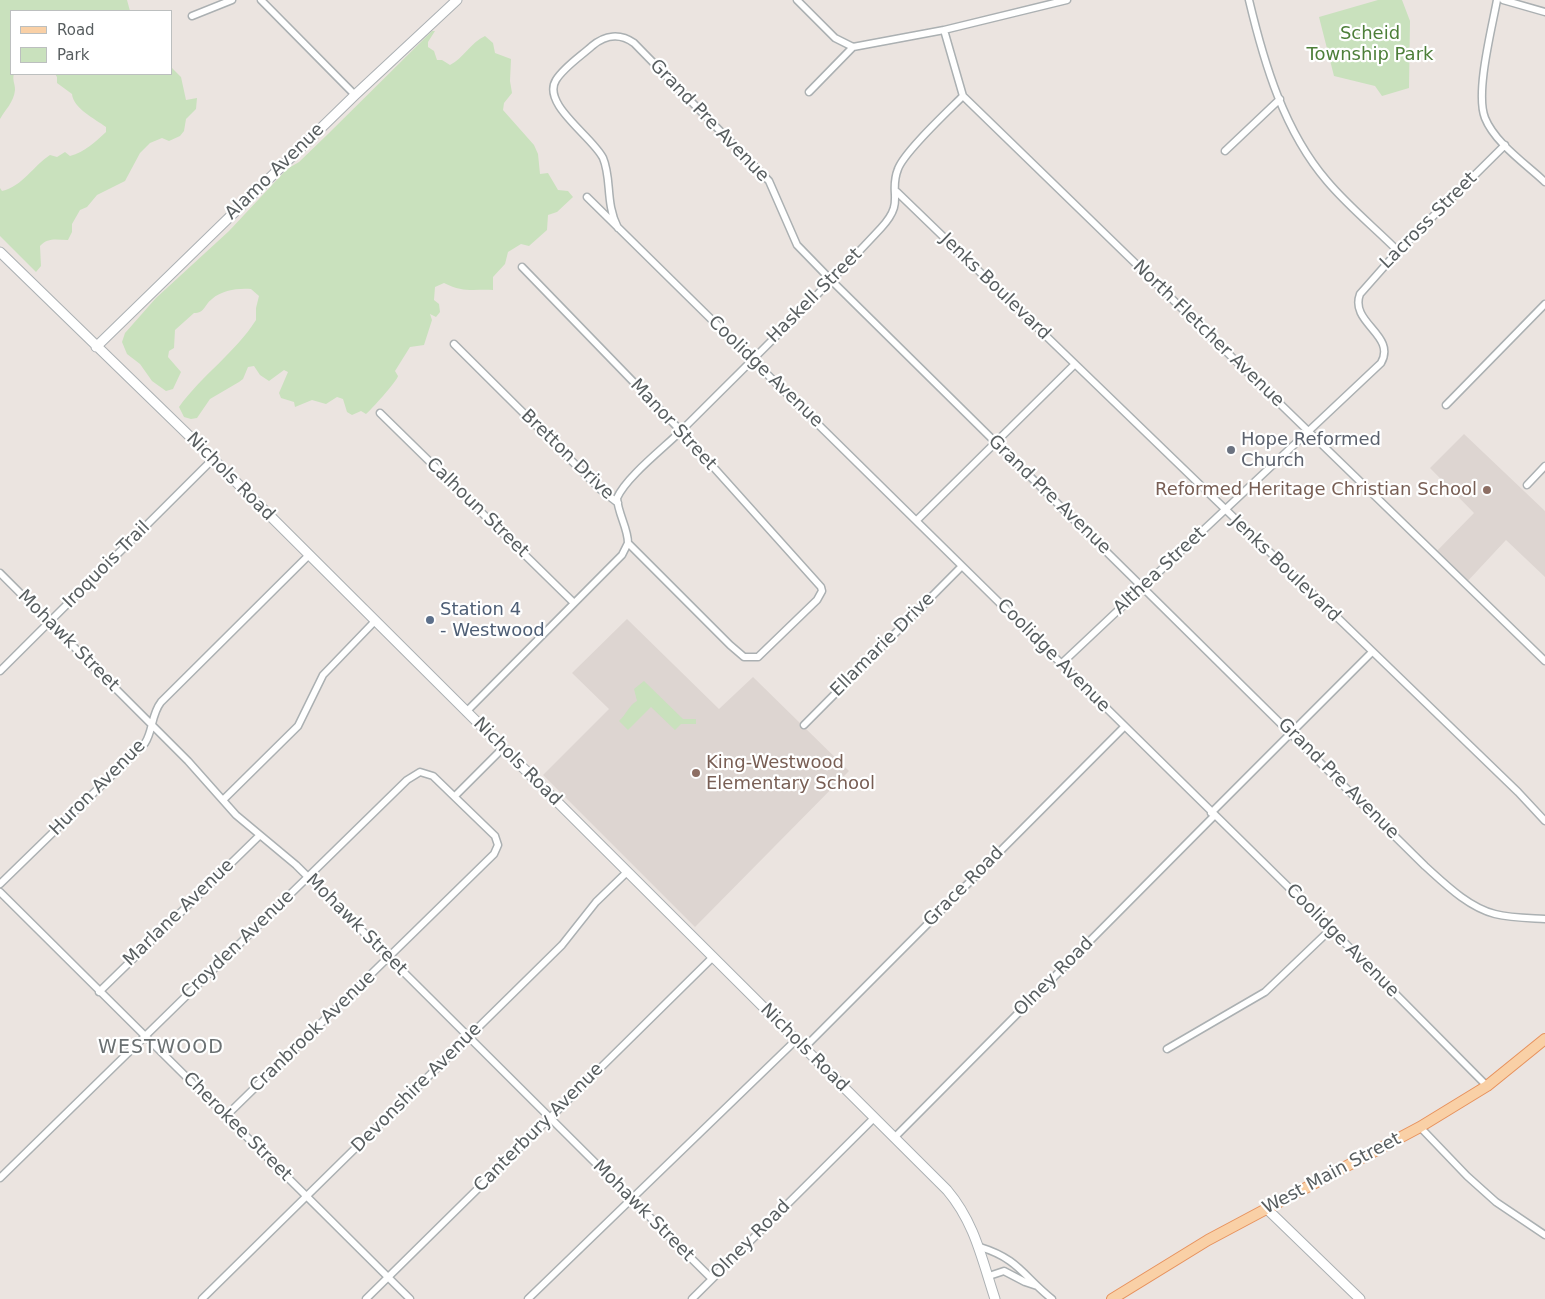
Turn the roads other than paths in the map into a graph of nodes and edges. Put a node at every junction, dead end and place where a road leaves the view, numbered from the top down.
1 (232, 0) edge
2 (262, 0) edge
3 (457, 0) edge
4 (797, 0) edge
5 (1067, 0) edge
6 (1249, 0) edge
7 (1497, 0) edge
8 (1503, 0) edge
9 (1545, 12) edge
10 (192, 16) dead end
11 (944, 30) junction
12 (853, 47) junction
13 (809, 92) dead end
14 (356, 95) junction
15 (963, 96) junction
16 (1280, 99) junction
17 (1505, 145) junction
18 (1225, 151) dead end
19 (1545, 182) edge
20 (896, 192) junction
21 (587, 196) dead end
22 (618, 228) junction
23 (1398, 251) junction
24 (0, 252) edge
25 (522, 267) dead end
26 (832, 281) junction
27 (1357, 302) joint
28 (1545, 304) edge
29 (454, 344) dead end
30 (96, 346) junction
31 (752, 360) junction
32 (1075, 364) junction
33 (1446, 405) dead end
34 (380, 413) dead end
35 (681, 431) junction
36 (1308, 432) junction
37 (995, 442) junction
38 (213, 460) junction
39 (1545, 466) edge
40 (1527, 485) dead end
41 (618, 503) junction
42 (1224, 510) junction
43 (917, 520) junction
44 (628, 544) junction
45 (308, 556) junction
46 (962, 566) junction
47 (0, 573) edge
48 (1142, 586) junction
49 (574, 603) junction
50 (375, 621) junction
51 (50, 622) junction
52 (1372, 652) junction
53 (1545, 662) edge
54 (1061, 664) junction
55 (0, 671) edge
56 (466, 712) junction
57 (804, 725) dead end
58 (151, 726) junction
59 (1124, 727) junction
60 (1292, 734) junction
61 (503, 748) junction
62 (456, 796) junction
63 (223, 800) junction
64 (1212, 814) junction
65 (1545, 821) edge
66 (260, 835) junction
67 (627, 872) junction
68 (308, 878) junction
69 (0, 884) edge
70 (0, 892) edge
71 (1545, 919) edge
72 (1331, 929) junction
73 (389, 958) junction
74 (713, 958) junction
75 (99, 992) junction
76 (144, 1035) junction
77 (468, 1036) junction
78 (1545, 1039) edge
79 (796, 1040) junction
80 (804, 1048) junction
81 (1167, 1048) dead end
82 (1487, 1086) junction
83 (226, 1115) junction
84 (549, 1118) junction
85 (874, 1118) junction
86 (1420, 1127) junction
87 (894, 1138) junction
88 (0, 1178) edge
89 (308, 1197) junction
90 (631, 1198) junction
91 (1267, 1209) junction
92 (1545, 1235) edge
93 (980, 1247) junction
94 (989, 1276) junction
95 (388, 1277) junction
96 (712, 1279) junction
97 (1037, 1286) junction
98 (1116, 1298) edge
99 (202, 1299) edge
100 (366, 1299) edge
101 (410, 1299) edge
102 (528, 1299) edge
103 (692, 1299) edge
104 (995, 1299) edge
105 (1052, 1299) edge
106 (1360, 1299) edge

1 - 10 street
2 - 14 street
3 - 14 street, Alamo Avenue
4 - 12 street
5 - 11 street
6 - 16 street
7 - 17 street
8 - 9 street
11 - 12 street
11 - 15 street, North Fletcher Avenue
12 - 13 street
14 - 30 street, Alamo Avenue
15 - 20 street, Haskell Street
15 - 36 street, North Fletcher Avenue
16 - 18 street
16 - 23 street
17 - 19 street
17 - 23 street, Lacross Street
20 - 26 street, Haskell Street
20 - 32 street, Jenks Boulevard
21 - 22 street, Coolidge Avenue
22 - 26 street, Grand Pre Avenue
22 - 31 street, Coolidge Avenue
23 - 27 street, Lacross Street
24 - 30 street, Nichols Road
25 - 35 street, Manor Street
26 - 31 street, Haskell Street
26 - 37 street, Grand Pre Avenue
27 - 36 street, Althea Street
28 - 33 street
29 - 41 street, Bretton Drive
30 - 38 street, Nichols Road
31 - 35 street, Haskell Street
31 - 43 street, Coolidge Avenue
32 - 37 street
32 - 42 street, Jenks Boulevard
34 - 49 street, Calhoun Street
35 - 41 street, Haskell Street
35 - 44 street, Manor Street
36 - 42 street, Althea Street
36 - 53 street, North Fletcher Avenue
37 - 43 street
37 - 48 street, Grand Pre Avenue
38 - 45 street, Nichols Road
38 - 51 street, Iroquois Trail
39 - 40 street
41 - 44 street, Bretton Drive
42 - 48 street, Althea Street
42 - 52 street, Jenks Boulevard
43 - 46 street, Coolidge Avenue
44 - 49 street
45 - 50 street, Nichols Road
45 - 58 street, Huron Avenue
46 - 54 street, Coolidge Avenue
46 - 57 street, Ellamarie Drive
47 - 51 street, Mohawk Street
48 - 54 street, Althea Street
48 - 60 street, Grand Pre Avenue
49 - 56 street
50 - 56 street, Nichols Road
50 - 63 street
51 - 55 street, Iroquois Trail
51 - 58 street, Mohawk Street
52 - 60 street, Olney Road
52 - 65 street, Jenks Boulevard
54 - 59 street, Coolidge Avenue
56 - 61 street, Nichols Road
58 - 63 street, Mohawk Street
58 - 69 street, Huron Avenue
59 - 64 street, Coolidge Avenue
59 - 80 street, Grace Road
60 - 64 street, Olney Road
60 - 71 street, Grand Pre Avenue
61 - 62 street
61 - 67 street, Nichols Road
62 - 68 street, Croyden Avenue
62 - 73 street, Cranbrook Avenue
63 - 66 street, Mohawk Street
64 - 72 street, Coolidge Avenue
64 - 87 street, Olney Road
66 - 68 street, Mohawk Street
66 - 75 street, Marlane Avenue
67 - 74 street, Nichols Road
67 - 77 street, Devonshire Avenue
68 - 73 street, Mohawk Street
68 - 76 street, Croyden Avenue
70 - 75 street, Cherokee Street
72 - 81 street
72 - 82 street, Coolidge Avenue
73 - 77 street, Mohawk Street
73 - 83 street, Cranbrook Avenue
74 - 79 street, Nichols Road
74 - 84 street, Canterbury Avenue
75 - 76 street, Cherokee Street
76 - 83 street, Cherokee Street
76 - 88 street, Croyden Avenue
77 - 84 street, Mohawk Street
77 - 89 street, Devonshire Avenue
78 - 82 main road, West Main Street
79 - 80 street, Nichols Road
79 - 90 street
80 - 85 street, Nichols Road
82 - 86 main road, West Main Street
83 - 89 street, Cherokee Street
84 - 90 street, Mohawk Street
84 - 95 street, Canterbury Avenue
85 - 87 street, Nichols Road
85 - 96 street, Olney Road
86 - 91 main road, West Main Street
86 - 92 street
87 - 93 street, Nichols Road
89 - 95 street, Cherokee Street
89 - 99 street, Devonshire Avenue
90 - 96 street, Mohawk Street
90 - 102 street
91 - 98 main road, West Main Street
91 - 106 street
93 - 94 street, Nichols Road
93 - 97 street
94 - 97 street
94 - 104 street, Nichols Road
95 - 100 street, Canterbury Avenue
95 - 101 street, Cherokee Street
96 - 103 street, Olney Road
97 - 105 street

